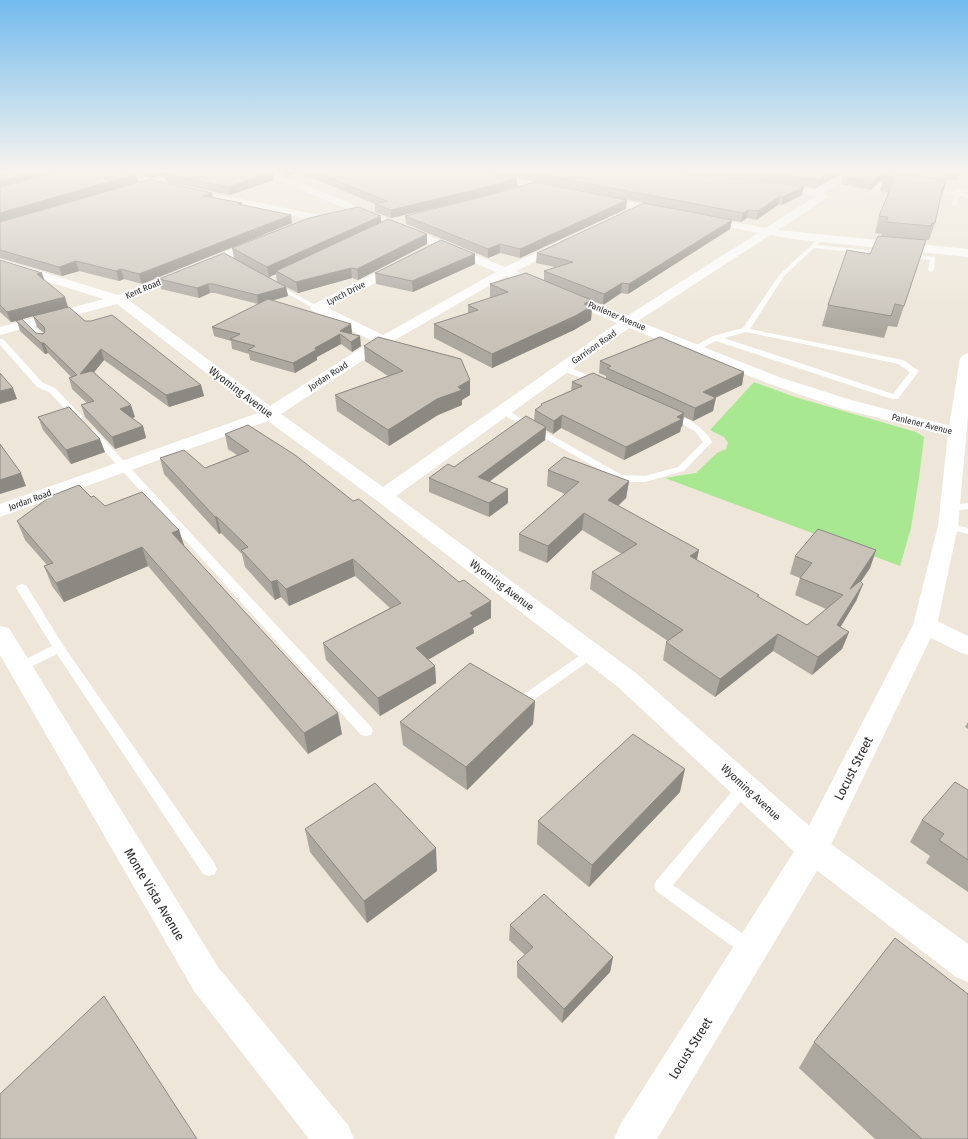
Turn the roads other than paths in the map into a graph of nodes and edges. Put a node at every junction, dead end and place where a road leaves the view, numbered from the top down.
1 (304, 223) edge
2 (384, 223) edge
3 (395, 223) edge
4 (722, 223) edge
5 (783, 223) edge
6 (389, 225) junction
7 (296, 226) edge
8 (769, 232) junction
9 (274, 235) edge
10 (577, 237) edge
11 (820, 238) junction
12 (440, 244) junction
13 (812, 246) junction
14 (426, 251) edge
15 (905, 253) junction
16 (968, 253) edge
17 (894, 254) edge
18 (413, 258) edge
19 (0, 263) edge
20 (506, 270) junction
21 (931, 270) dead end
22 (275, 278) edge
23 (119, 299) junction
24 (317, 308) junction
25 (629, 321) junction
26 (27, 324) junction
27 (746, 330) junction
28 (0, 331) edge
29 (716, 338) junction
30 (0, 341) edge
31 (44, 341) edge
32 (382, 341) junction
33 (693, 348) junction
34 (968, 358) edge
35 (564, 368) junction
36 (605, 385) edge
37 (966, 389) edge
38 (660, 410) edge
39 (503, 411) junction
40 (270, 414) junction
41 (957, 433) junction
42 (124, 466) junction
43 (383, 496) junction
44 (0, 511) edge
45 (958, 518) edge
46 (22, 588) dead end
47 (925, 625) junction
48 (968, 646) edge
49 (7, 648) edge
50 (59, 648) junction
51 (592, 653) junction
52 (524, 701) edge
53 (366, 731) dead end
54 (745, 786) junction
55 (813, 849) junction
56 (209, 869) dead end
57 (751, 949) junction
58 (968, 965) edge
59 (334, 1139) edge
60 (634, 1139) edge

1 - 7 street
2 - 6 street, Panlener Avenue
3 - 6 street
4 - 8 street
5 - 8 street, Garrison Road
6 - 12 street, Panlener Avenue
8 - 11 street
8 - 25 street, Garrison Road
9 - 23 street, Kent Road
10 - 20 street, Jordan Road
11 - 13 lane
11 - 15 street
12 - 14 street
12 - 20 street, Panlener Avenue
13 - 17 lane
13 - 27 lane
15 - 16 street
15 - 21 lane
18 - 24 street, Lynch Drive
19 - 23 street, Wyoming Avenue
20 - 25 street, Panlener Avenue
20 - 32 street, Jordan Road
22 - 24 lane
23 - 26 street, Kent Road
23 - 40 street, Wyoming Avenue
24 - 32 street, Lynch Drive
25 - 33 street, Panlener Avenue
25 - 35 street, Garrison Road
26 - 28 street, Kent Road
26 - 31 lane
27 - 29 lane
27 - 29 lane
29 - 33 lane
30 - 42 lane
32 - 40 street, Jordan Road
33 - 41 street, Panlener Avenue
34 - 37 street, Locust Street
35 - 36 lane
35 - 39 street, Garrison Road
37 - 41 street, Locust Street
38 - 39 lane
39 - 43 street, Garrison Road
40 - 42 street, Jordan Road
40 - 43 street, Wyoming Avenue
41 - 45 street, Locust Street
42 - 44 street, Jordan Road
42 - 53 lane
43 - 51 street, Wyoming Avenue
45 - 47 street, Locust Street
46 - 50 lane
47 - 48 street
47 - 55 street, Locust Street
49 - 50 lane
49 - 59 street, Monte Vista Avenue
50 - 56 lane
51 - 52 lane
51 - 54 street, Wyoming Avenue
54 - 55 street, Wyoming Avenue
54 - 57 lane
55 - 57 street, Locust Street
55 - 58 street, Wyoming Avenue
57 - 60 street, Locust Street

